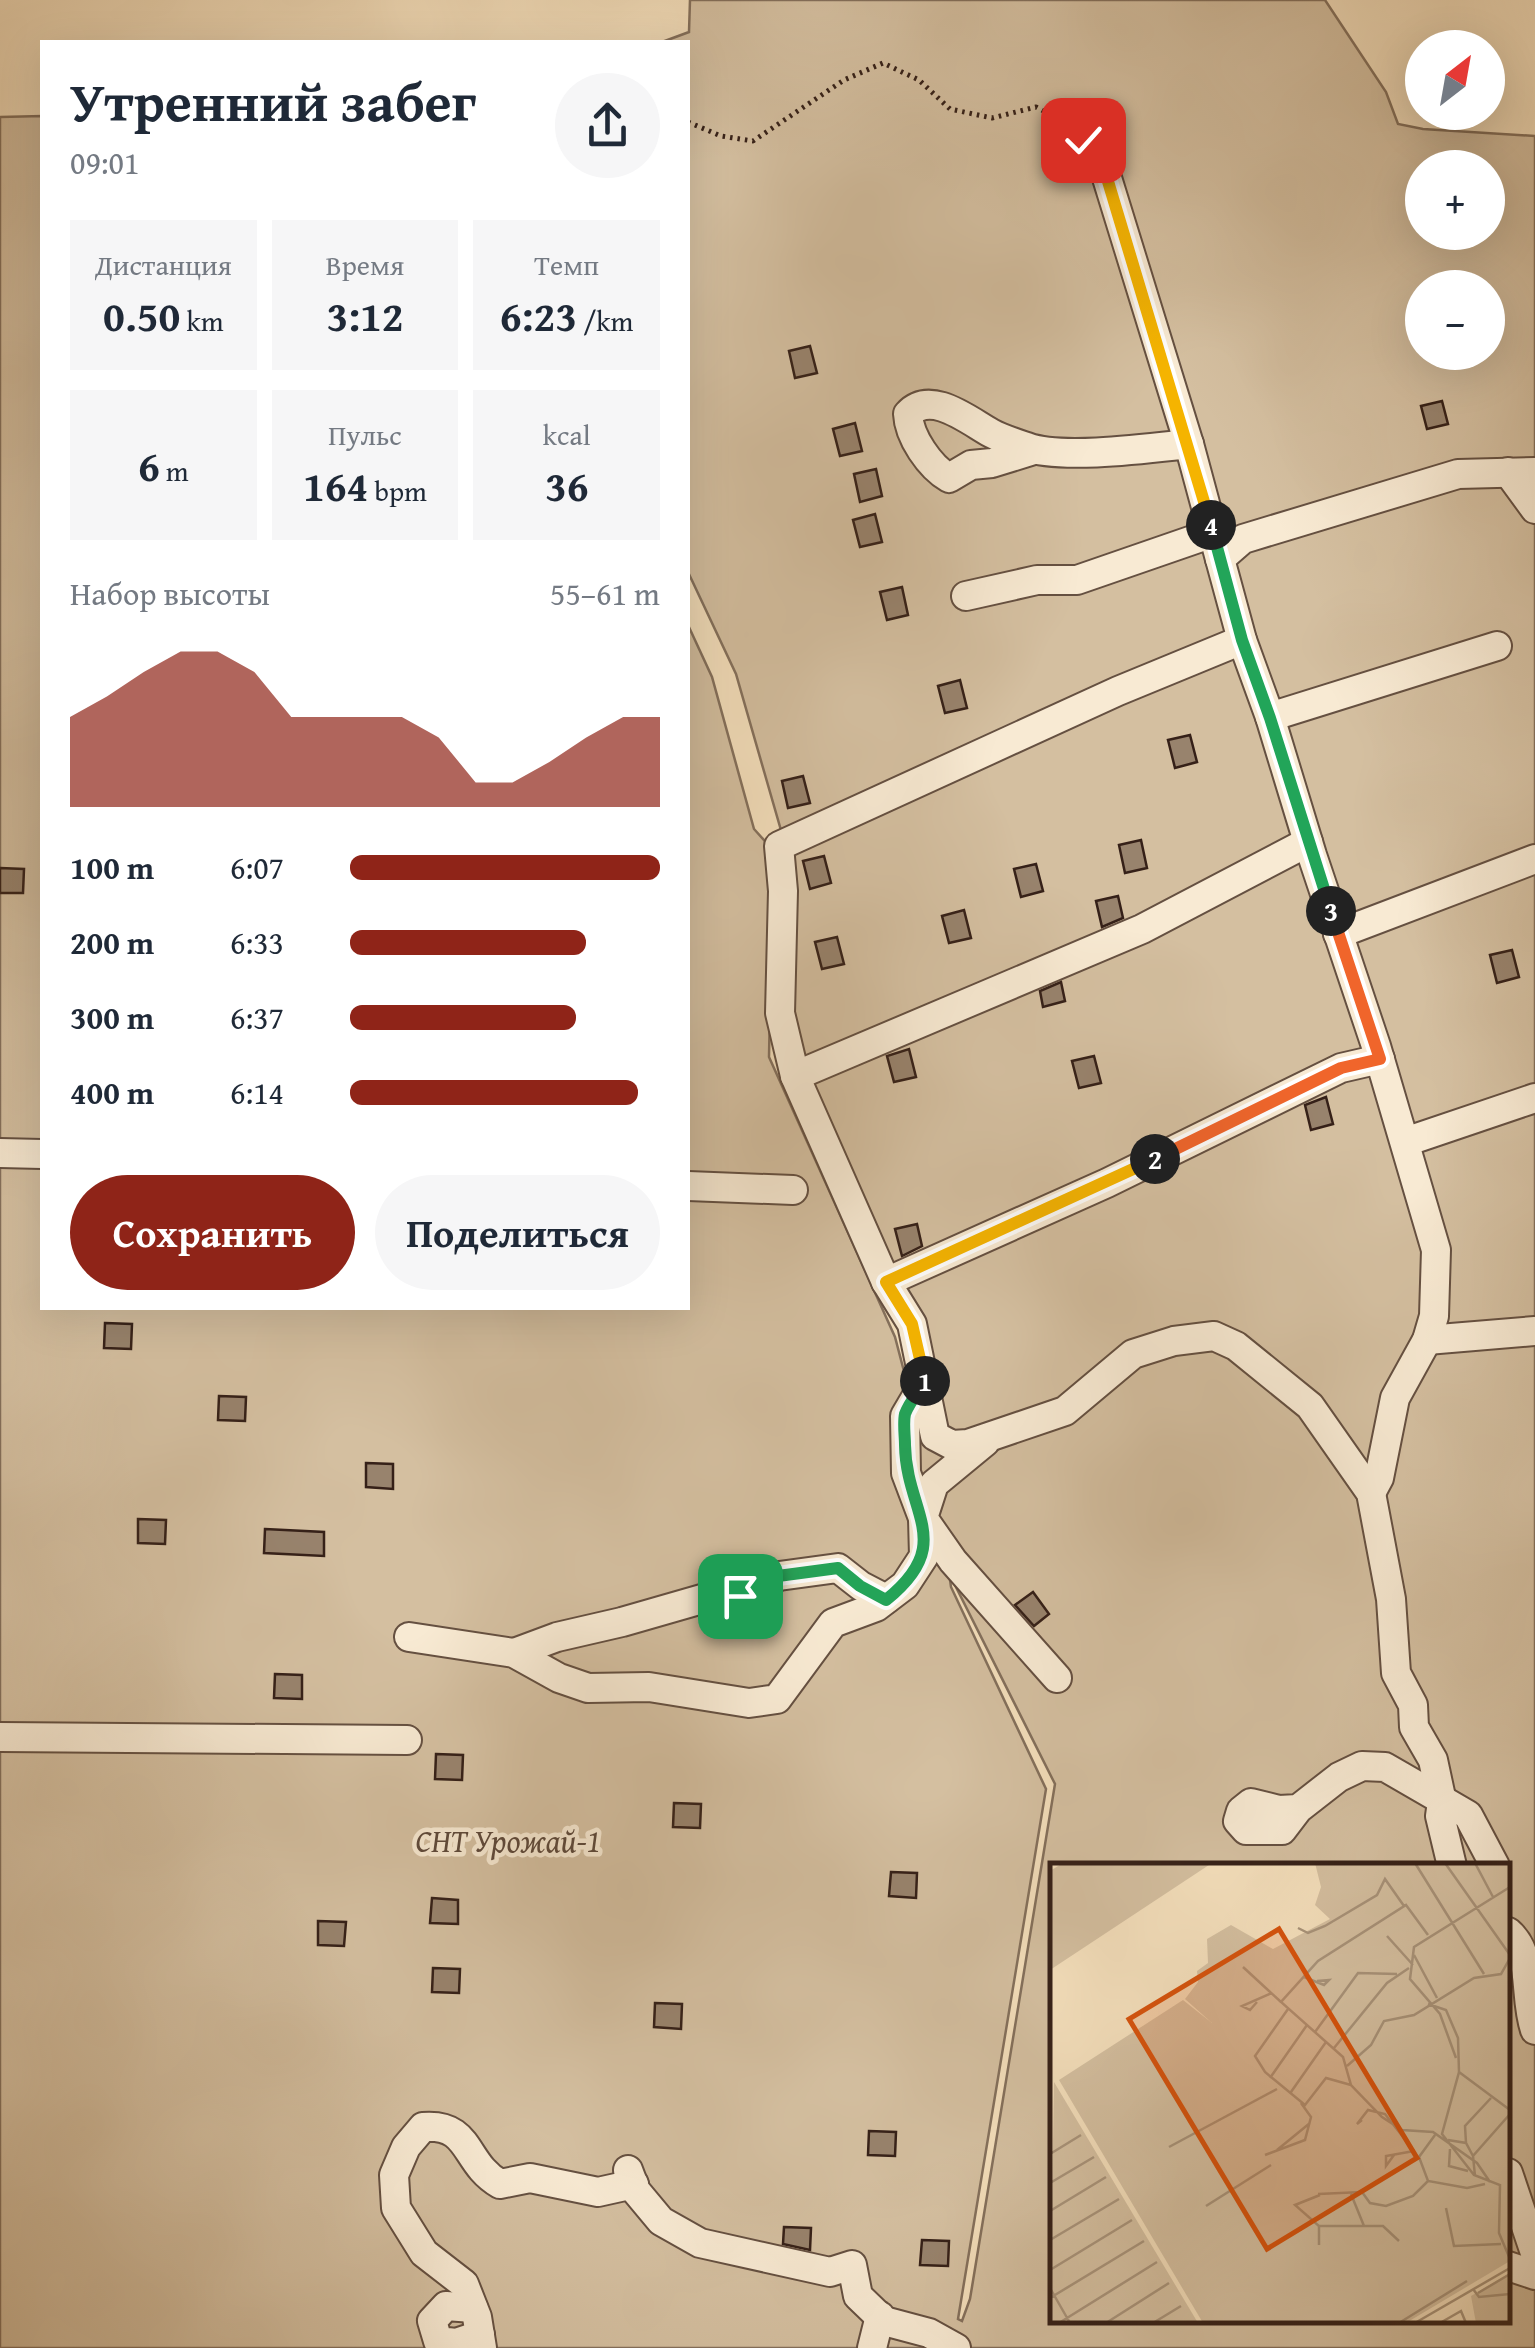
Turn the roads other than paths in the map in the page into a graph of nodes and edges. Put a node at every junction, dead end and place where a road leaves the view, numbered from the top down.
1 (1095, 137) road end
2 (1189, 444) junction
3 (1034, 450) dead end
4 (1521, 472) edge
5 (1535, 510) edge
6 (1216, 546) junction
7 (966, 596) dead end
8 (1242, 640) junction
9 (1497, 646) dead end
10 (1270, 718) junction
11 (1308, 842) junction
12 (1535, 859) edge
13 (1338, 934) junction
14 (1380, 1059) junction
15 (794, 1076) junction
16 (1535, 1098) edge
17 (1404, 1142) junction
18 (0, 1153) edge
19 (40, 1154) edge
20 (690, 1186) edge
21 (793, 1190) dead end
22 (886, 1282) junction
23 (1535, 1331) edge
24 (1428, 1340) junction
25 (925, 1382) junction
26 (994, 1434) junction
27 (1370, 1492) junction
28 (923, 1518) junction
29 (886, 1600) junction
30 (409, 1637) dead end
31 (514, 1653) junction
32 (1057, 1678) dead end
33 (0, 1738) edge
34 (407, 1740) dead end
35 (1441, 1797) junction
36 (1298, 1809) dead end
37 (1451, 1863) edge
38 (1493, 1863) edge
39 (1510, 1934) edge
40 (1535, 2030) edge
41 (1510, 2179) edge
42 (1535, 2253) edge
43 (1510, 2267) edge
44 (1535, 2275) edge
45 (880, 2316) junction
46 (478, 2331) edge
47 (872, 2348) edge
48 (956, 2348) edge

1 - 2 street
2 - 3 street
2 - 6 street
4 - 5 street
4 - 6 street
6 - 7 street
6 - 8 street
8 - 10 street
8 - 15 street
9 - 10 street
10 - 11 street
11 - 13 street
11 - 15 street
12 - 13 street
13 - 14 street
14 - 17 street
14 - 22 street
15 - 22 street
16 - 17 street
17 - 24 street
18 - 19 street
20 - 21 street
22 - 25 street
23 - 24 street
24 - 27 street
25 - 26 street
25 - 28 street
26 - 27 street
26 - 28 street
27 - 35 street
28 - 29 street
28 - 32 street
29 - 31 street
29 - 31 street
30 - 31 street
33 - 34 street
35 - 36 street
35 - 37 street
35 - 38 street
39 - 40 street
41 - 42 street
43 - 44 street
45 - 46 street
45 - 47 street
45 - 48 street

